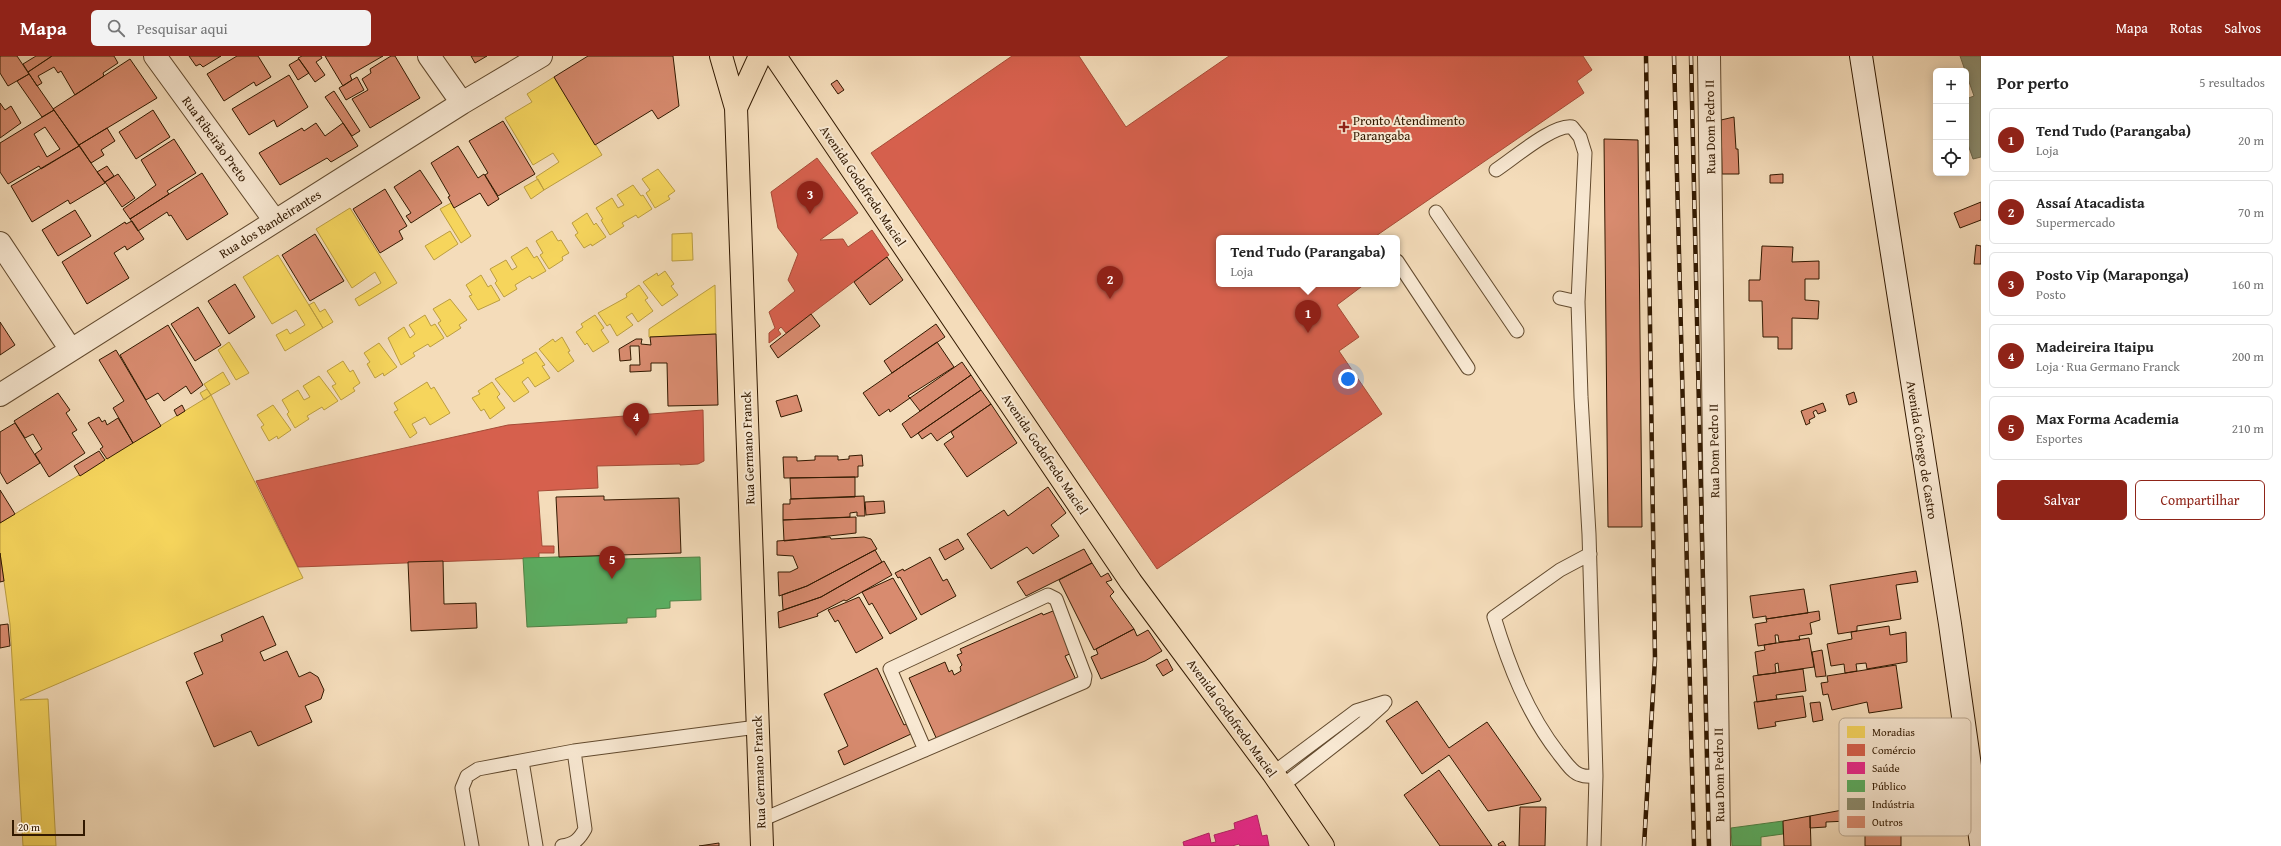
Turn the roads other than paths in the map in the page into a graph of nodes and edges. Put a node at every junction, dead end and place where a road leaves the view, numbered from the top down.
1 (155, 56) edge
2 (429, 56) edge
3 (542, 56) edge
4 (721, 56) edge
5 (760, 56) edge
6 (775, 56) edge
7 (1709, 56) edge
8 (1861, 56) edge
9 (462, 103) junction
10 (736, 108) junction
11 (1496, 170) dead end
12 (1436, 212) dead end
13 (275, 221) junction
14 (0, 243) edge
15 (1400, 266) edge
16 (1560, 298) dead end
17 (1578, 302) junction
18 (1516, 332) dead end
19 (71, 350) junction
20 (1468, 368) dead end
21 (0, 395) edge
22 (1590, 554) junction
23 (1963, 718) edge
24 (757, 727) junction
25 (925, 750) junction
26 (574, 751) junction
27 (522, 761) junction
28 (1971, 773) edge
29 (1596, 776) junction
30 (1277, 780) junction
31 (761, 820) junction
32 (1981, 844) edge
33 (472, 846) edge
34 (536, 846) edge
35 (562, 846) edge
36 (762, 846) edge
37 (1323, 846) edge
38 (1594, 846) edge
39 (1720, 846) edge

1 - 13 street, Rua Ribeirão Preto
2 - 9 street
3 - 9 street, Rua dos Bandeirantes
4 - 10 main road
5 - 10 main road, Rua Germano Franck
6 - 30 main road, Avenida Godofredo Maciel
7 - 39 street, Rua Dom Pedro II
8 - 23 street, Avenida Cônego de Castro
9 - 13 street, Rua dos Bandeirantes
10 - 24 main road, Rua Germano Franck
11 - 17 lane
12 - 18 lane
13 - 19 street, Rua dos Bandeirantes
14 - 19 street
15 - 20 lane
16 - 17 lane
17 - 22 lane
19 - 21 street, Rua dos Bandeirantes
22 - 29 lane
22 - 29 lane
24 - 26 lane
24 - 31 main road, Rua Germano Franck
25 - 25 lane
25 - 31 lane
26 - 27 lane
26 - 35 lane
27 - 33 lane
27 - 34 lane
28 - 32 street, Avenida Cônego de Castro
29 - 38 lane
30 - 30 lane
30 - 37 main road, Avenida Godofredo Maciel
31 - 36 main road, Rua Germano Franck

